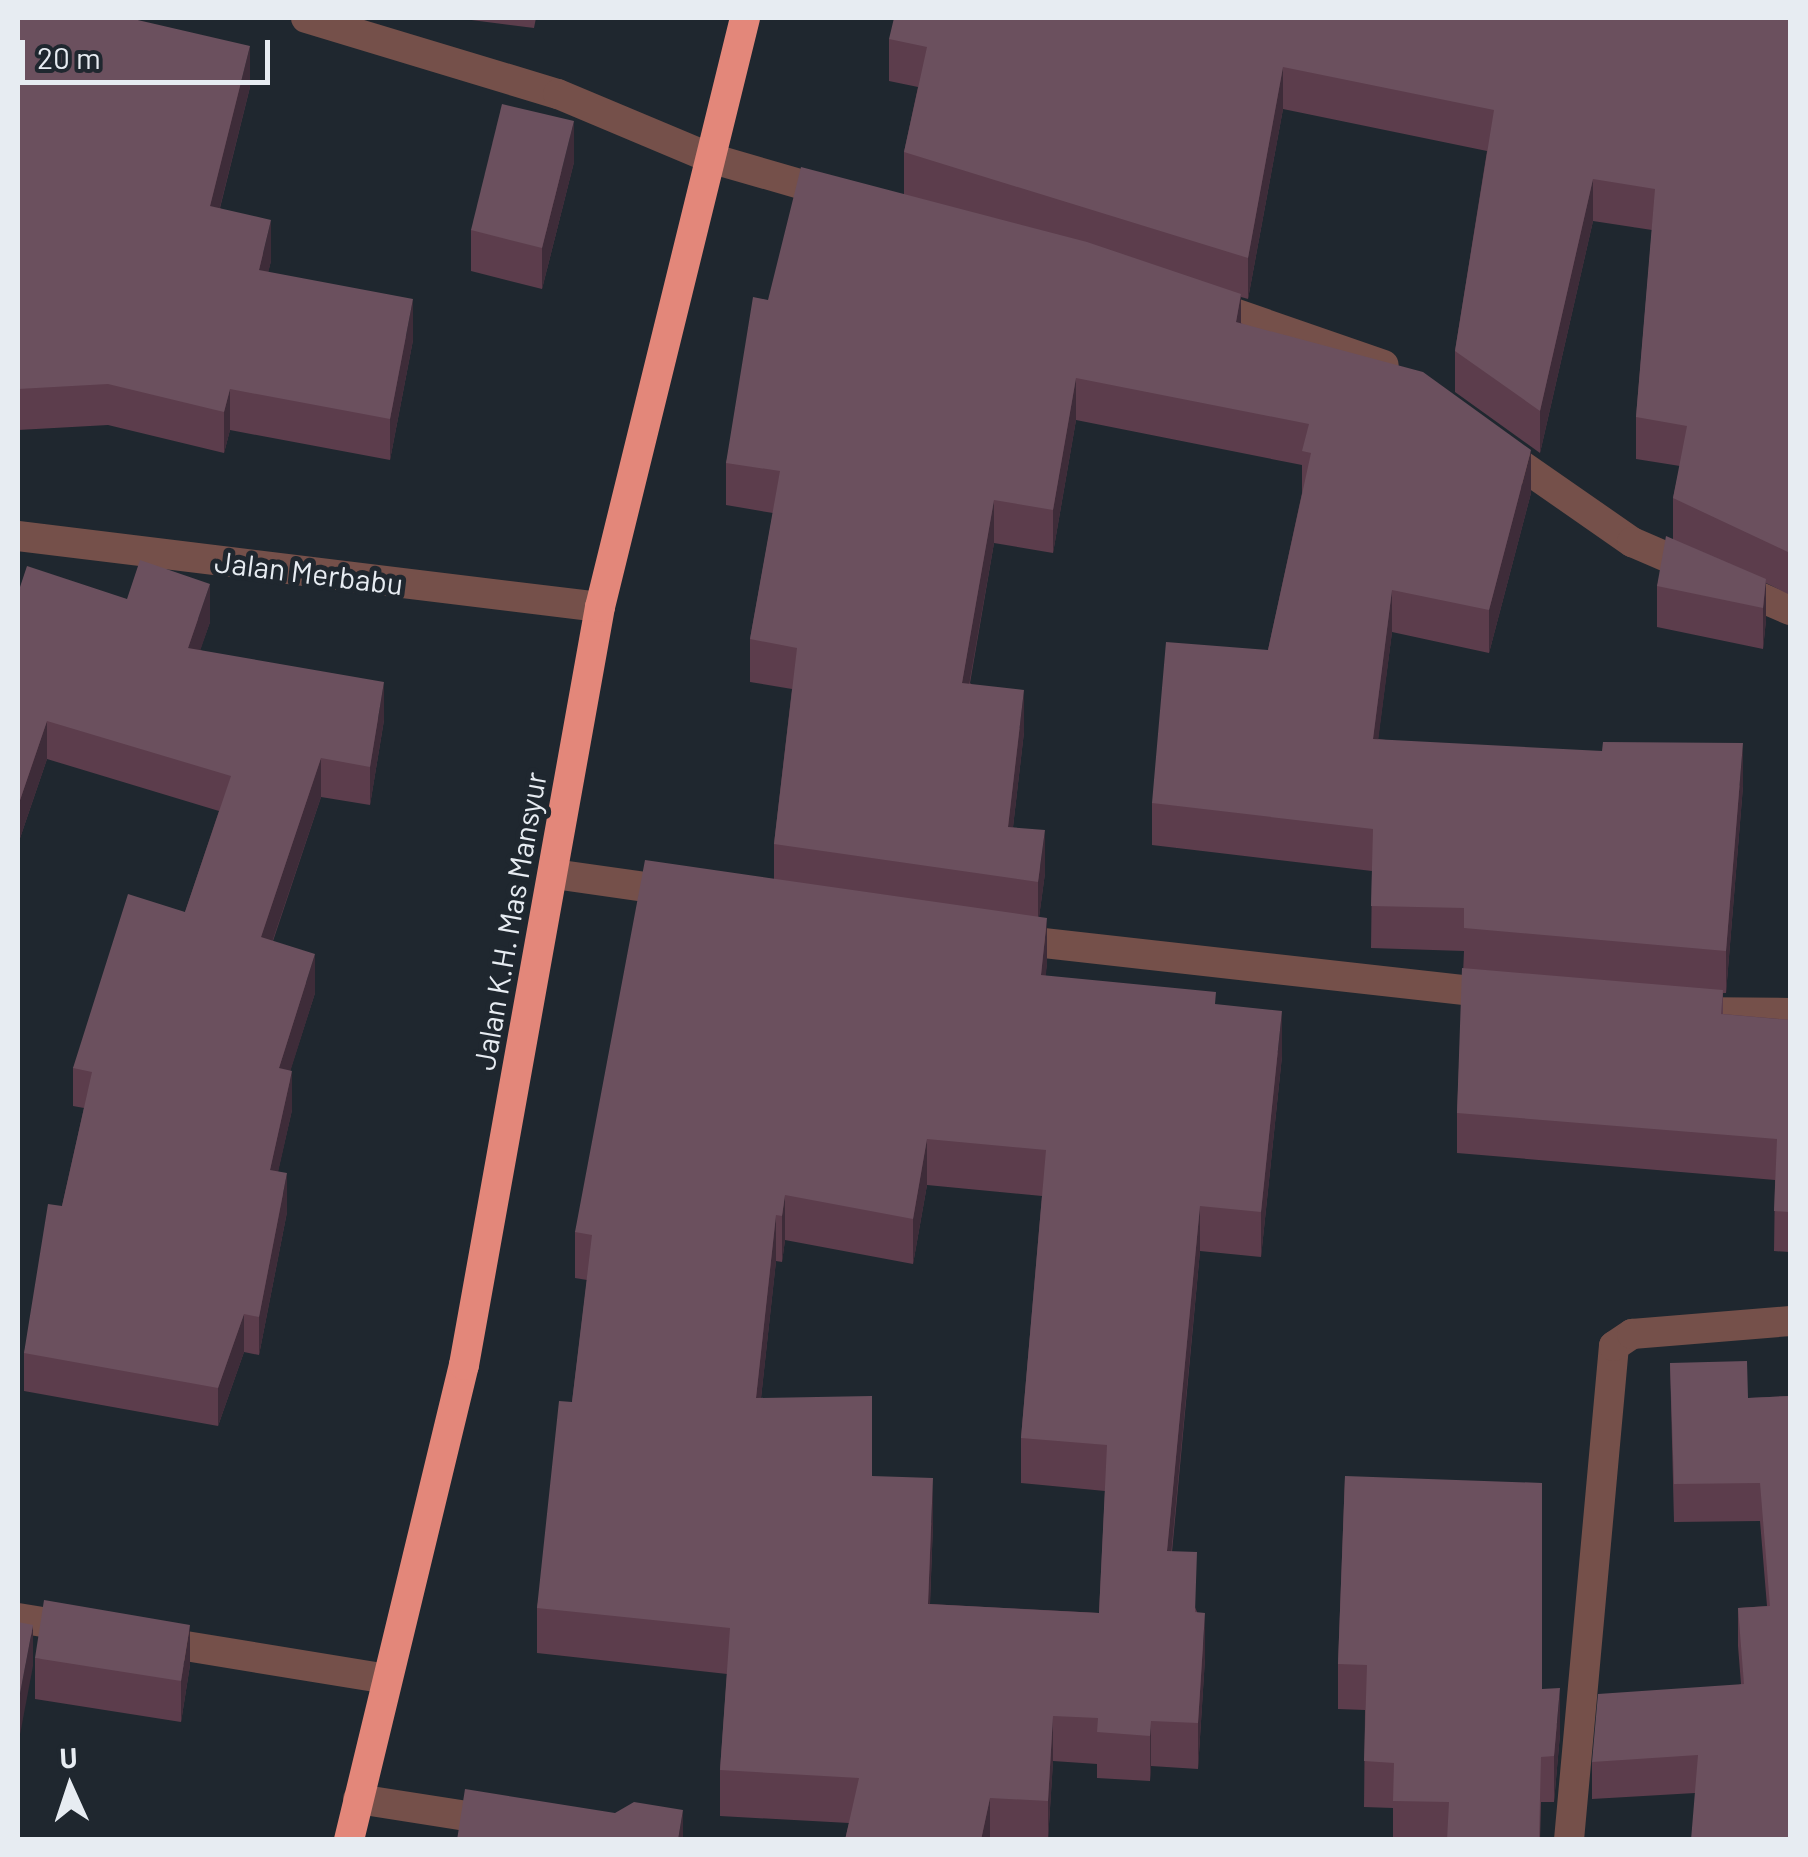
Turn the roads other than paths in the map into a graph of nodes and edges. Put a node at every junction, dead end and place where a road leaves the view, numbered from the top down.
1 (306, 18) edge
2 (744, 18) edge
3 (710, 158) junction
4 (862, 202) edge
5 (1173, 292) edge
6 (1412, 382) edge
7 (1477, 431) edge
8 (18, 536) edge
9 (600, 607) junction
10 (1790, 610) edge
11 (554, 874) junction
12 (712, 897) edge
13 (969, 934) edge
14 (1530, 997) edge
15 (1646, 1010) edge
16 (1790, 1013) edge
17 (1790, 1321) edge
18 (18, 1618) edge
19 (386, 1679) junction
20 (358, 1799) junction
21 (525, 1825) edge
22 (349, 1840) edge
23 (1570, 1840) edge

1 - 3 street
2 - 3 highway, Jalan K.H. Mas Mansyur
3 - 4 street
3 - 9 highway, Jalan K.H. Mas Mansyur
5 - 6 street
7 - 10 street
8 - 9 street, Jalan Merbabu
9 - 11 highway, Jalan K.H. Mas Mansyur
11 - 12 street
11 - 19 highway, Jalan K.H. Mas Mansyur
13 - 14 street
15 - 16 street
17 - 23 street
18 - 19 street
19 - 20 highway, Jalan K.H. Mas Mansyur
20 - 21 street
20 - 22 highway, Jalan K.H. Mas Mansyur

